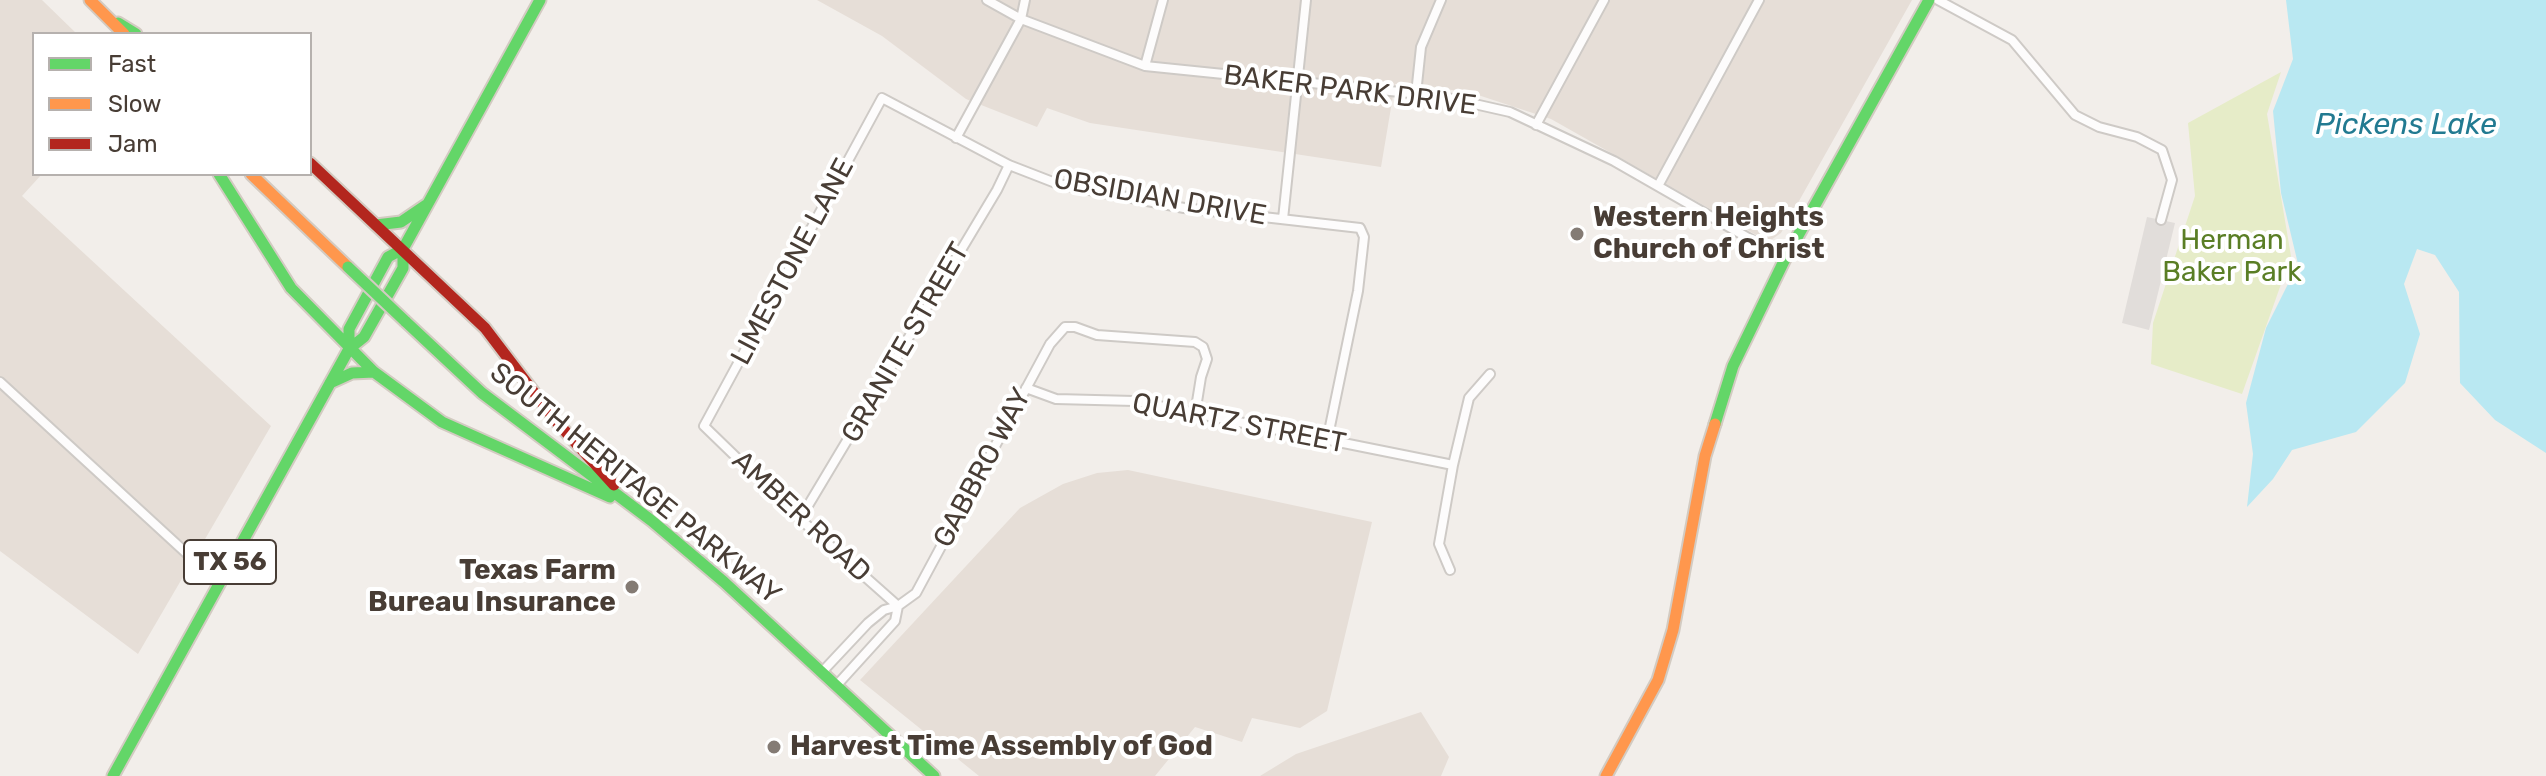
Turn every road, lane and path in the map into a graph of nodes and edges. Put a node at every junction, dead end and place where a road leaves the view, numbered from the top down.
1 (90, 0) edge
2 (540, 0) edge
3 (987, 0) edge
4 (1025, 0) edge
5 (1163, 0) edge
6 (1306, 0) edge
7 (1441, 0) edge
8 (1604, 0) edge
9 (1759, 0) edge
10 (1929, 0) edge
11 (1938, 0) edge
12 (110, 19) junction
13 (1021, 19) junction
14 (115, 32) edge
15 (122, 32) edge
16 (133, 32) edge
17 (1145, 66) junction
18 (1297, 83) junction
19 (1416, 94) junction
20 (882, 98) joint
21 (1536, 125) junction
22 (956, 138) junction
23 (312, 165) edge
24 (1009, 165) junction
25 (220, 176) edge
26 (253, 176) edge
27 (1658, 186) junction
28 (428, 203) junction
29 (1283, 219) junction
30 (2161, 220) dead end
31 (376, 225) junction
32 (403, 249) junction
33 (1785, 259) junction
34 (349, 349) junction
35 (374, 372) junction
36 (1490, 374) dead end
37 (0, 382) edge
38 (330, 383) junction
39 (1026, 388) junction
40 (1195, 414) junction
41 (704, 426) joint
42 (1327, 441) junction
43 (1453, 465) junction
44 (800, 519) junction
45 (652, 521) junction
46 (1450, 570) dead end
47 (221, 578) junction
48 (898, 606) junction
49 (822, 672) junction
50 (836, 686) junction
51 (113, 776) edge
52 (934, 776) edge
53 (1606, 776) edge

1 - 12 main road
2 - 28 main road, TX 56
3 - 13 street, BAKER PARK DRIVE
4 - 13 street
5 - 17 street
6 - 18 street
7 - 19 street
8 - 21 street
9 - 27 street
10 - 33 main road
11 - 30 street
12 - 14 main road
12 - 15 main road
12 - 16 main road
13 - 17 street, BAKER PARK DRIVE
13 - 22 street
17 - 18 street, BAKER PARK DRIVE
18 - 19 street, BAKER PARK DRIVE
18 - 29 street
19 - 21 street, BAKER PARK DRIVE
20 - 22 street, OBSIDIAN DRIVE
20 - 41 street, LIMESTONE LANE
21 - 27 street, BAKER PARK DRIVE
22 - 24 street, OBSIDIAN DRIVE
23 - 31 main road
24 - 29 street, OBSIDIAN DRIVE
24 - 44 street, GRANITE STREET
25 - 34 main road
26 - 45 main road, SOUTH HERITAGE PARKWAY, bridge
27 - 33 street, BAKER PARK DRIVE
28 - 31 main road
28 - 32 main road, TX 56
29 - 42 street, OBSIDIAN DRIVE
31 - 32 main road
32 - 34 main road, TX 56
32 - 34 main road, TX 56
32 - 45 main road
33 - 53 main road
34 - 35 main road
34 - 38 main road, TX 56
35 - 38 main road
35 - 45 main road
36 - 43 street
37 - 47 street
38 - 47 main road, TX 56
39 - 40 street, QUARTZ STREET
39 - 40 street, GABBRO WAY
39 - 48 street, GABBRO WAY
40 - 42 street, QUARTZ STREET
41 - 44 street, AMBER ROAD
42 - 43 street, QUARTZ STREET
43 - 46 street
44 - 48 street, AMBER ROAD
45 - 49 main road, SOUTH HERITAGE PARKWAY
47 - 51 main road, TX 56
48 - 49 street, GABBRO WAY
48 - 50 street, GABBRO WAY
49 - 50 main road, SOUTH HERITAGE PARKWAY
50 - 52 main road, SOUTH HERITAGE PARKWAY

